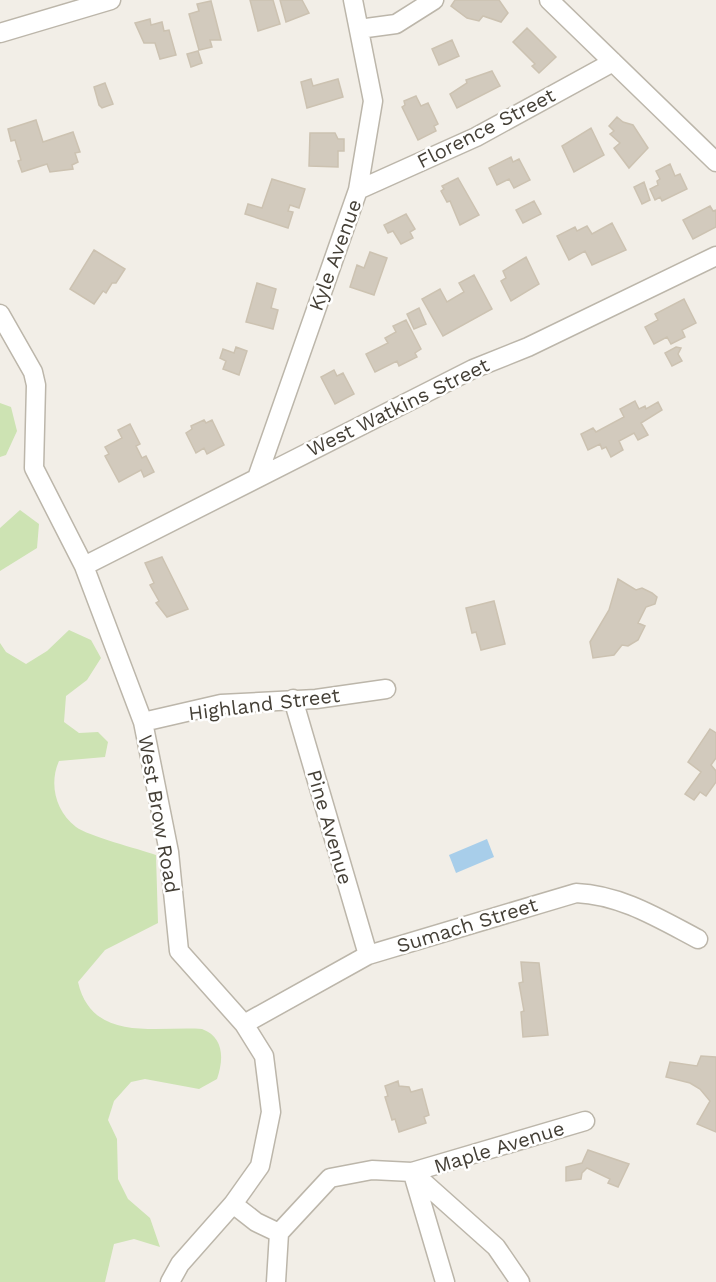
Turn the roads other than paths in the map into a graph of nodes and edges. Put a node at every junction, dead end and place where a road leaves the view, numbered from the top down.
1 (111, 0) edge
2 (353, 0) edge
3 (434, 0) edge
4 (549, 0) edge
5 (359, 29) junction
6 (0, 33) edge
7 (613, 62) junction
8 (716, 162) edge
9 (358, 190) junction
10 (716, 256) edge
11 (0, 314) edge
12 (258, 475) junction
13 (84, 566) junction
14 (386, 688) dead end
15 (293, 699) junction
16 (142, 722) junction
17 (698, 939) dead end
18 (368, 955) junction
19 (244, 1024) junction
20 (585, 1121) dead end
21 (412, 1172) junction
22 (233, 1204) junction
23 (279, 1233) junction
24 (170, 1282) edge
25 (276, 1282) edge
26 (445, 1282) edge
27 (520, 1282) edge

1 - 6 street
2 - 5 street, Kyle Avenue
3 - 5 street
4 - 7 street
5 - 9 street, Kyle Avenue
7 - 8 street
7 - 9 street, Florence Street
9 - 12 street, Kyle Avenue
10 - 12 street, West Watkins Street
11 - 13 street, West Brow Road
12 - 13 street, West Watkins Street
13 - 16 street, West Brow Road
14 - 15 street, Highland Street
15 - 16 street, Highland Street
15 - 18 street, Pine Avenue
16 - 19 street, West Brow Road
17 - 18 street, Sumach Street
18 - 19 street, Sumach Street
19 - 22 street, West Brow Road
20 - 21 street, Maple Avenue
21 - 23 street, Maple Avenue
21 - 26 street
21 - 27 street
22 - 23 street
22 - 24 street, West Brow Road
23 - 25 street

